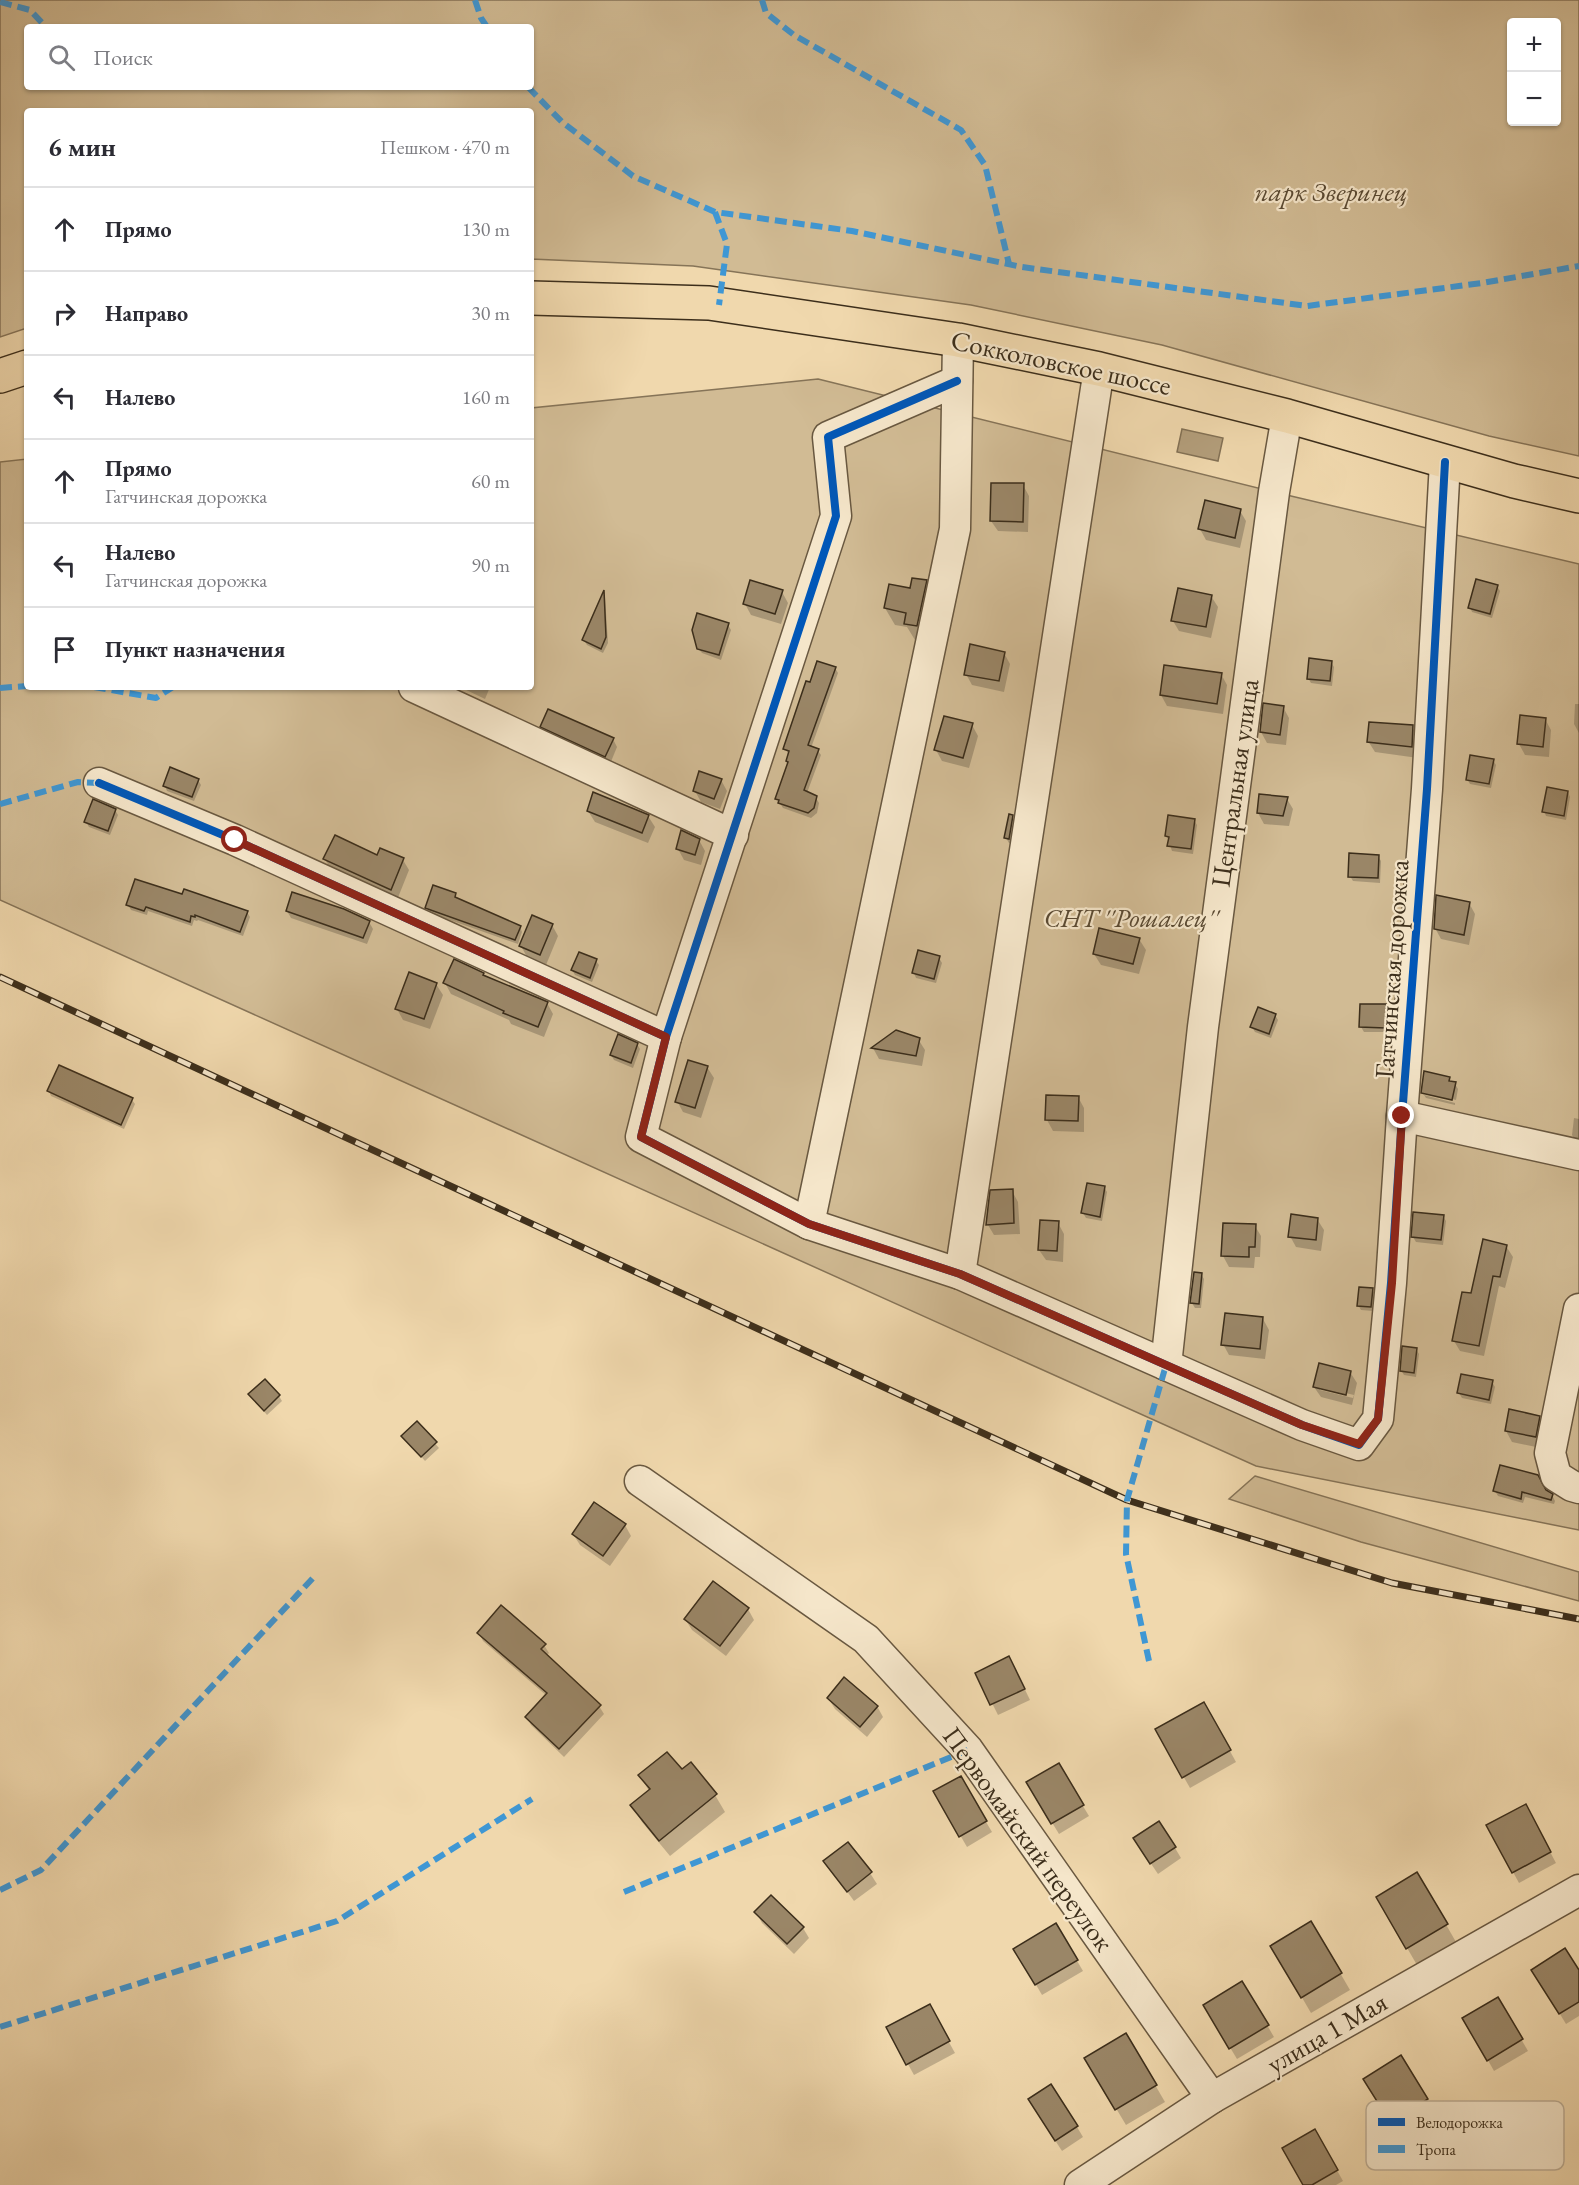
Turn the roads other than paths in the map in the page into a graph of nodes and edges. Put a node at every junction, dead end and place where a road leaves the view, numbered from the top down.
1 (534, 298) edge
2 (958, 340) junction
3 (24, 368) edge
4 (1099, 369) junction
5 (0, 376) edge
6 (957, 381) junction
7 (1287, 416) junction
8 (1445, 462) junction
9 (1579, 496) edge
10 (420, 690) edge
11 (99, 783) dead end
12 (733, 835) junction
13 (666, 1037) junction
14 (1402, 1116) junction
15 (1579, 1155) edge
16 (809, 1224) junction
17 (960, 1274) junction
18 (1579, 1309) edge
19 (1166, 1365) junction
20 (640, 1481) dead end
21 (1579, 1488) edge
22 (1579, 1890) edge
23 (1212, 2098) junction
24 (1080, 2185) edge

1 - 2 main road, Сокколовское шоссе
2 - 4 main road, Сокколовское шоссе
2 - 6 street
3 - 5 main road
4 - 7 main road, Сокколовское шоссе
4 - 17 street
6 - 12 street
6 - 16 street
7 - 8 main road, Сокколовское шоссе
7 - 19 street, Центральная улица
8 - 9 main road, Сокколовское шоссе
8 - 14 street, Гатчинская дорожка
10 - 12 street
11 - 13 street
12 - 13 street
13 - 16 street
14 - 15 street
14 - 19 street, Гатчинская дорожка
16 - 17 street
17 - 19 street
18 - 21 street
20 - 23 street, Первомайский переулок
22 - 23 street, улица 1 Мая
23 - 24 street, улица 1 Мая

